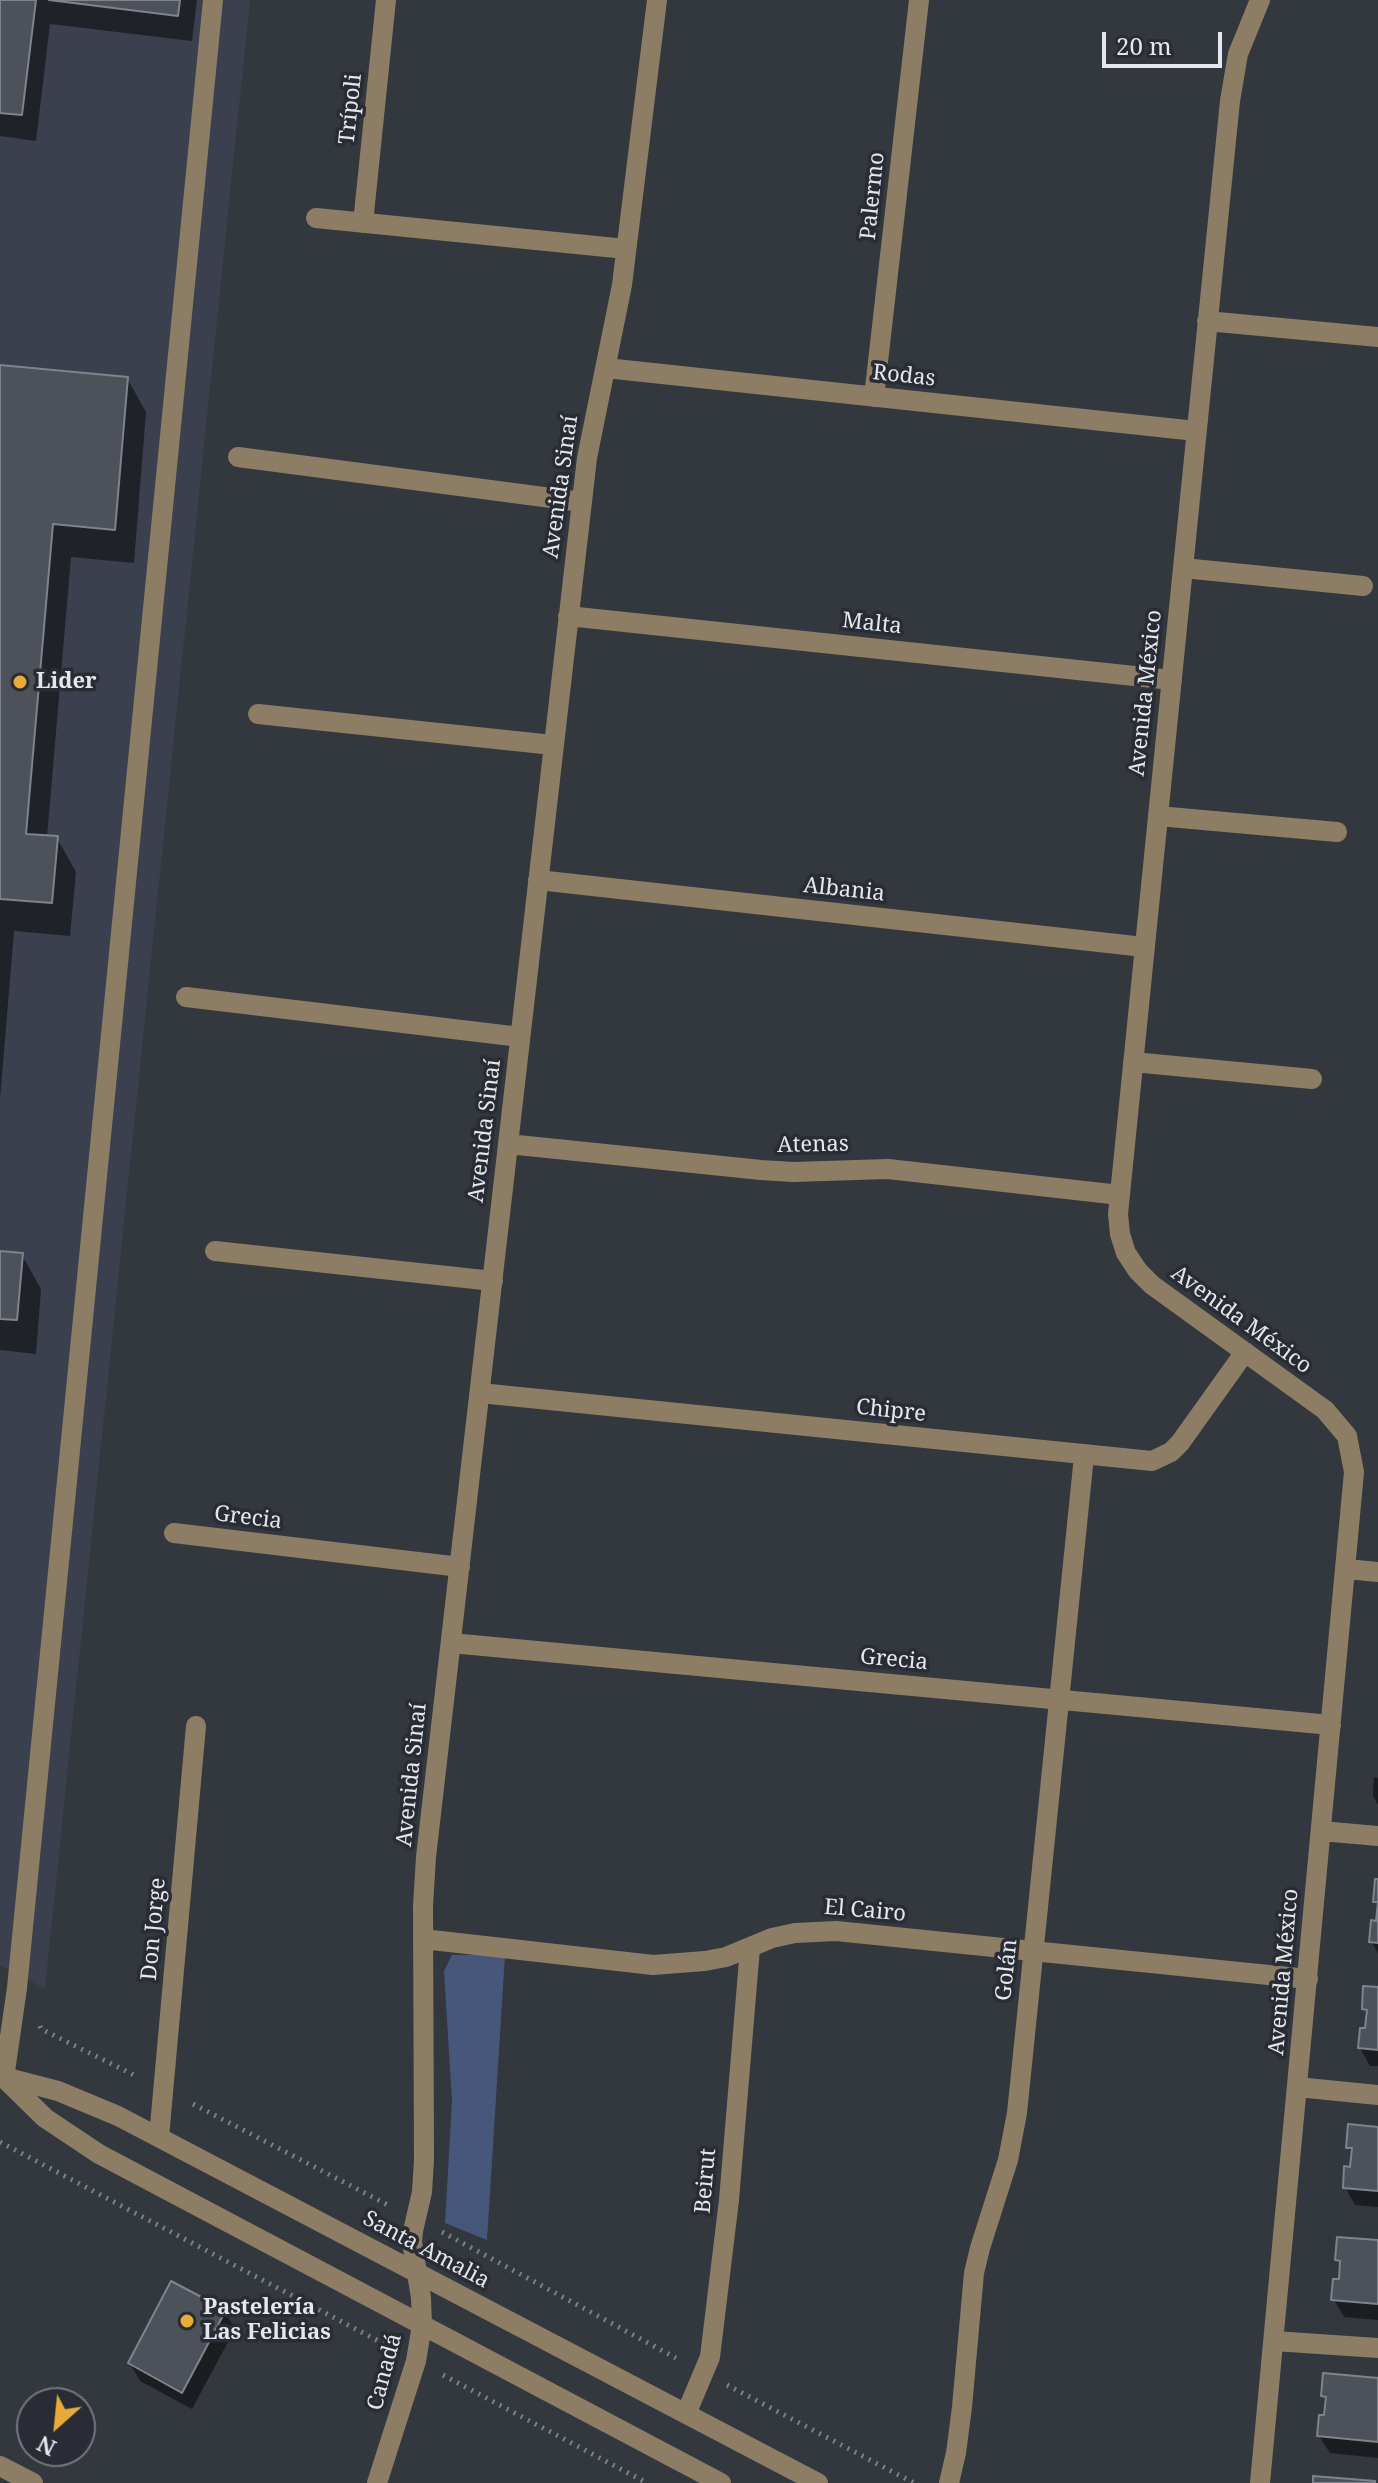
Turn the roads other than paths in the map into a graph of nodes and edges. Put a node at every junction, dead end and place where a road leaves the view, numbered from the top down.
1 (213, 0) edge
2 (386, 0) edge
3 (657, 0) edge
4 (919, 0) edge
5 (1260, 0) edge
6 (316, 218) dead end
7 (363, 223) junction
8 (626, 249) junction
9 (1207, 321) junction
10 (1378, 337) edge
11 (606, 368) junction
12 (874, 397) junction
13 (1196, 431) junction
14 (238, 457) dead end
15 (582, 502) junction
16 (1183, 568) junction
17 (1363, 586) dead end
18 (568, 616) junction
19 (1172, 680) junction
20 (258, 714) dead end
21 (553, 745) junction
22 (1158, 816) junction
23 (1337, 832) dead end
24 (538, 880) junction
25 (1144, 947) junction
26 (186, 997) dead end
27 (520, 1037) junction
28 (1133, 1062) junction
29 (1312, 1079) dead end
30 (508, 1144) junction
31 (1120, 1195) junction
32 (215, 1251) dead end
33 (493, 1281) junction
34 (1245, 1352) junction
35 (480, 1393) junction
36 (1084, 1456) junction
37 (174, 1533) dead end
38 (460, 1567) junction
39 (1347, 1569) junction
40 (1378, 1572) edge
41 (451, 1643) junction
42 (1059, 1700) junction
43 (1331, 1725) junction
44 (196, 1726) dead end
45 (1321, 1831) junction
46 (1378, 1836) edge
47 (423, 1939) junction
48 (750, 1948) junction
49 (1033, 1951) junction
50 (1308, 1979) junction
51 (2, 2077) edge
52 (1297, 2087) junction
53 (1378, 2095) edge
54 (159, 2137) junction
55 (416, 2272) junction
56 (422, 2325) junction
57 (1274, 2341) junction
58 (1378, 2348) edge
59 (686, 2414) junction
60 (0, 2466) edge
61 (33, 2483) edge
62 (377, 2483) edge
63 (721, 2483) edge
64 (818, 2483) edge
65 (949, 2483) edge
66 (1260, 2483) edge

1 - 51 street
2 - 7 street, Trípoli
3 - 8 street, Avenida Sinaí
4 - 12 street, Palermo
5 - 9 street, Avenida México
6 - 7 street
7 - 8 street
8 - 11 street, Avenida Sinaí
9 - 10 street
9 - 13 street, Avenida México
11 - 12 street, Rodas
11 - 15 street, Avenida Sinaí
12 - 13 street, Rodas
13 - 16 street, Avenida México
14 - 15 street
15 - 18 street, Avenida Sinaí
16 - 17 street
16 - 19 street, Avenida México
18 - 19 street, Malta
18 - 21 street, Avenida Sinaí
19 - 22 street, Avenida México
20 - 21 street
21 - 24 street, Avenida Sinaí
22 - 23 street
22 - 25 street, Avenida México
24 - 25 street, Albania
24 - 27 street, Avenida Sinaí
25 - 28 street, Avenida México
26 - 27 street
27 - 30 street, Avenida Sinaí
28 - 29 street
28 - 31 street, Avenida México
30 - 31 street, Atenas
30 - 33 street, Avenida Sinaí
31 - 34 street, Avenida México
32 - 33 street
33 - 35 street, Avenida Sinaí
34 - 36 street, Chipre
34 - 39 street, Avenida México
35 - 36 street, Chipre
35 - 38 street, Avenida Sinaí
36 - 42 street, Golán
37 - 38 street, Grecia
38 - 41 street, Avenida Sinaí
39 - 40 street
39 - 43 street, Avenida México
41 - 42 street, Grecia
41 - 47 street, Avenida Sinaí
42 - 43 street, Grecia
42 - 49 street, Golán
43 - 45 street, Avenida México
44 - 54 street, Don Jorge
45 - 46 street
45 - 50 street, Avenida México
47 - 48 street, El Cairo
47 - 55 street, Avenida Sinaí
48 - 49 street, El Cairo
48 - 59 street, Beirut
49 - 50 street, El Cairo
49 - 65 street, Golán
50 - 52 street, Avenida México
51 - 54 street, Santa Amalia
51 - 56 street
52 - 53 street
52 - 57 street, Avenida México
54 - 55 street, Santa Amalia
55 - 56 street, Canadá
55 - 59 street, Santa Amalia
56 - 62 street, Canadá
56 - 63 street
57 - 58 street
57 - 66 street, Avenida México
59 - 64 street, Santa Amalia
60 - 61 street

